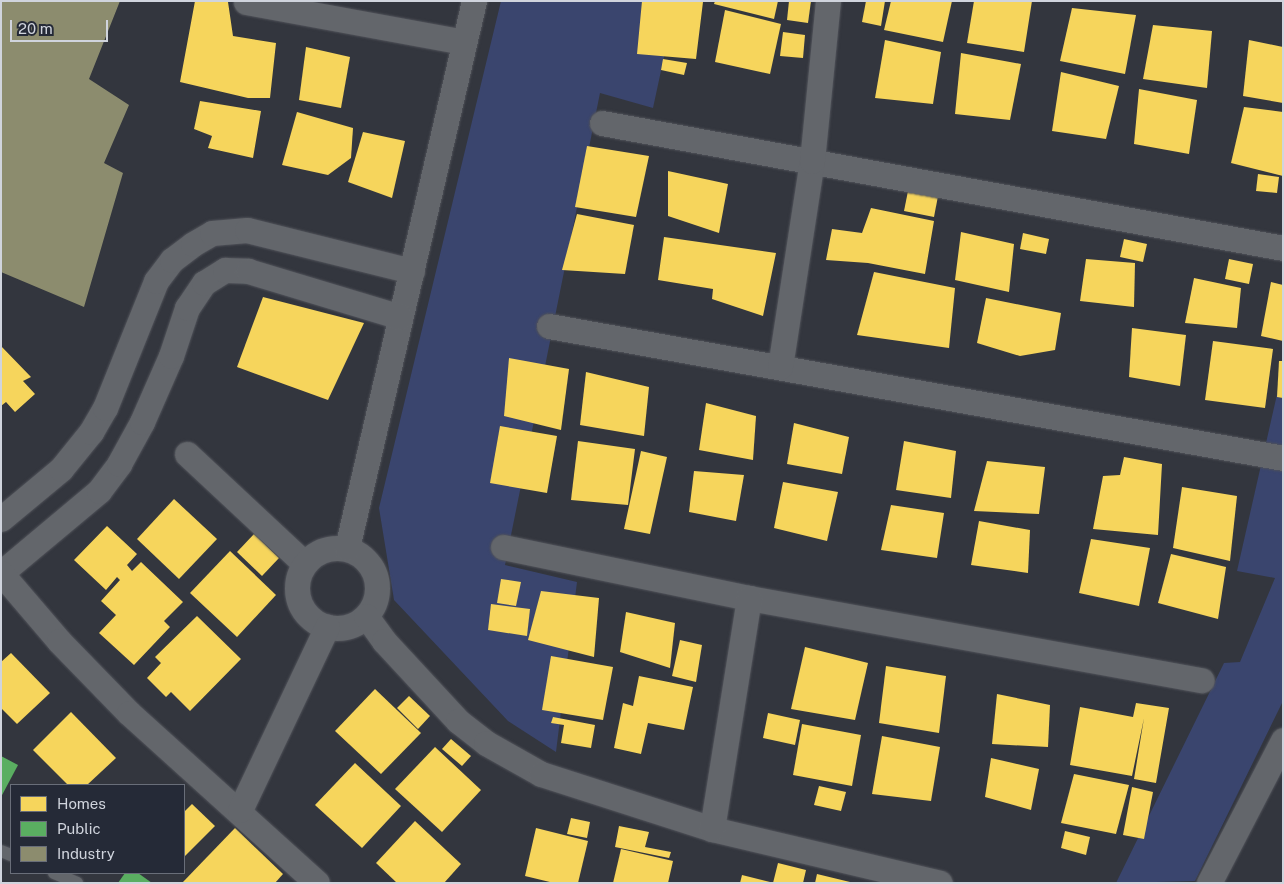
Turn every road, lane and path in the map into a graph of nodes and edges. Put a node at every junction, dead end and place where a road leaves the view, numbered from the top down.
1 (474, 1) edge
2 (828, 1) edge
3 (246, 2) edge
4 (463, 42) junction
5 (602, 123) dead end
6 (812, 161) junction
7 (212, 233) junction
8 (1283, 248) edge
9 (225, 270) junction
10 (412, 271) junction
11 (400, 317) junction
12 (550, 326) dead end
13 (780, 367) junction
14 (187, 454) dead end
15 (1283, 458) edge
16 (1, 519) edge
17 (503, 547) dead end
18 (347, 548) junction
19 (304, 563) junction
20 (1, 573) edge
21 (749, 598) junction
22 (366, 616) junction
23 (327, 627) junction
24 (1202, 680) dead end
25 (1279, 756) edge
26 (240, 810) junction
27 (712, 829) junction
28 (56, 874) edge
29 (77, 883) edge
30 (317, 883) edge
31 (940, 883) edge
32 (1209, 883) edge

1 - 4 street
2 - 6 street
3 - 4 street
4 - 10 street
5 - 6 street
6 - 8 street
6 - 13 street
7 - 9 street
7 - 10 street
7 - 16 street
9 - 11 street
9 - 20 street
10 - 11 street
11 - 18 street
12 - 13 street
13 - 15 street
14 - 19 street
17 - 21 street
18 - 19 street
18 - 22 street
19 - 23 street
20 - 26 street
21 - 24 street
21 - 27 street
22 - 23 street
22 - 27 street
23 - 26 street
25 - 32 street
26 - 30 street
27 - 31 street
28 - 29 lane

